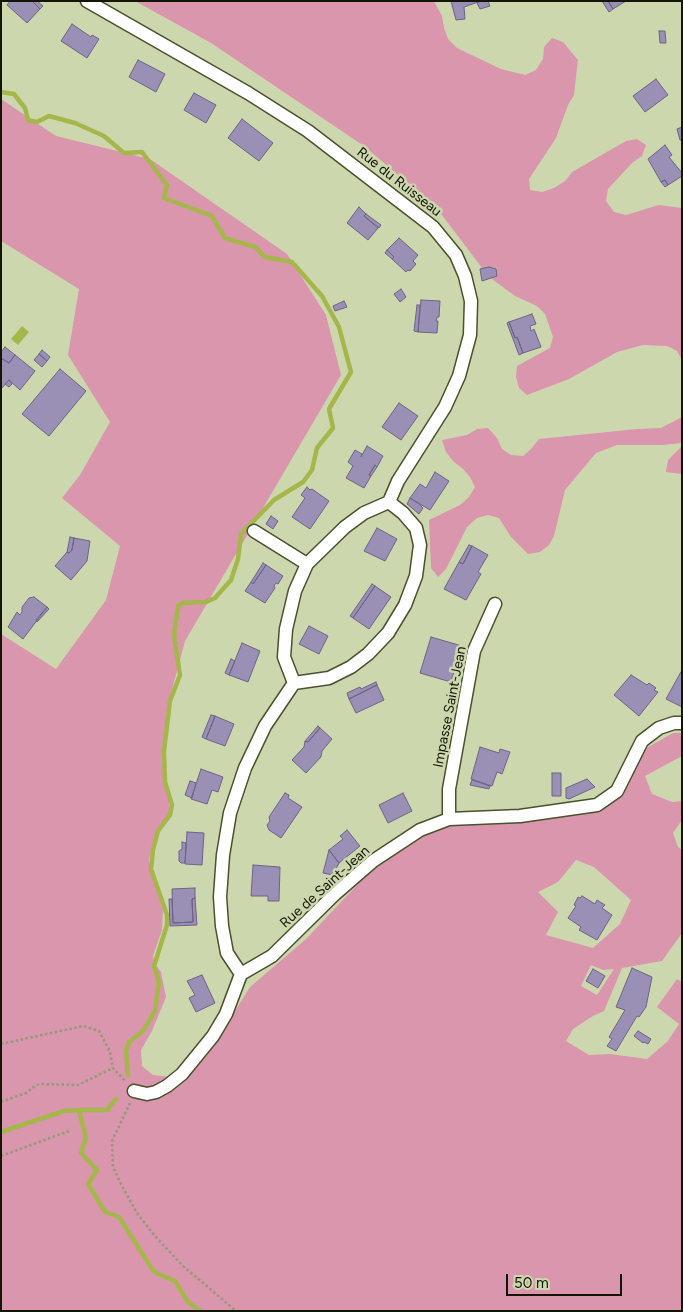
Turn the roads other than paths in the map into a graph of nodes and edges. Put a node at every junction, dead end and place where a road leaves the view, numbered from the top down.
1 (87, 1) edge
2 (390, 502) junction
3 (254, 531) dead end
4 (307, 564) junction
5 (495, 604) dead end
6 (294, 683) junction
7 (682, 723) edge
8 (449, 819) junction
9 (241, 974) junction
10 (134, 1091) road end

1 - 2 street, Rue du Ruisseau
2 - 4 street
2 - 6 street
3 - 4 street
4 - 6 street
5 - 8 street, Impasse Saint-Jean
6 - 9 street
7 - 8 street, Rue de Saint-Jean
8 - 9 street, Rue de Saint-Jean
9 - 10 street

